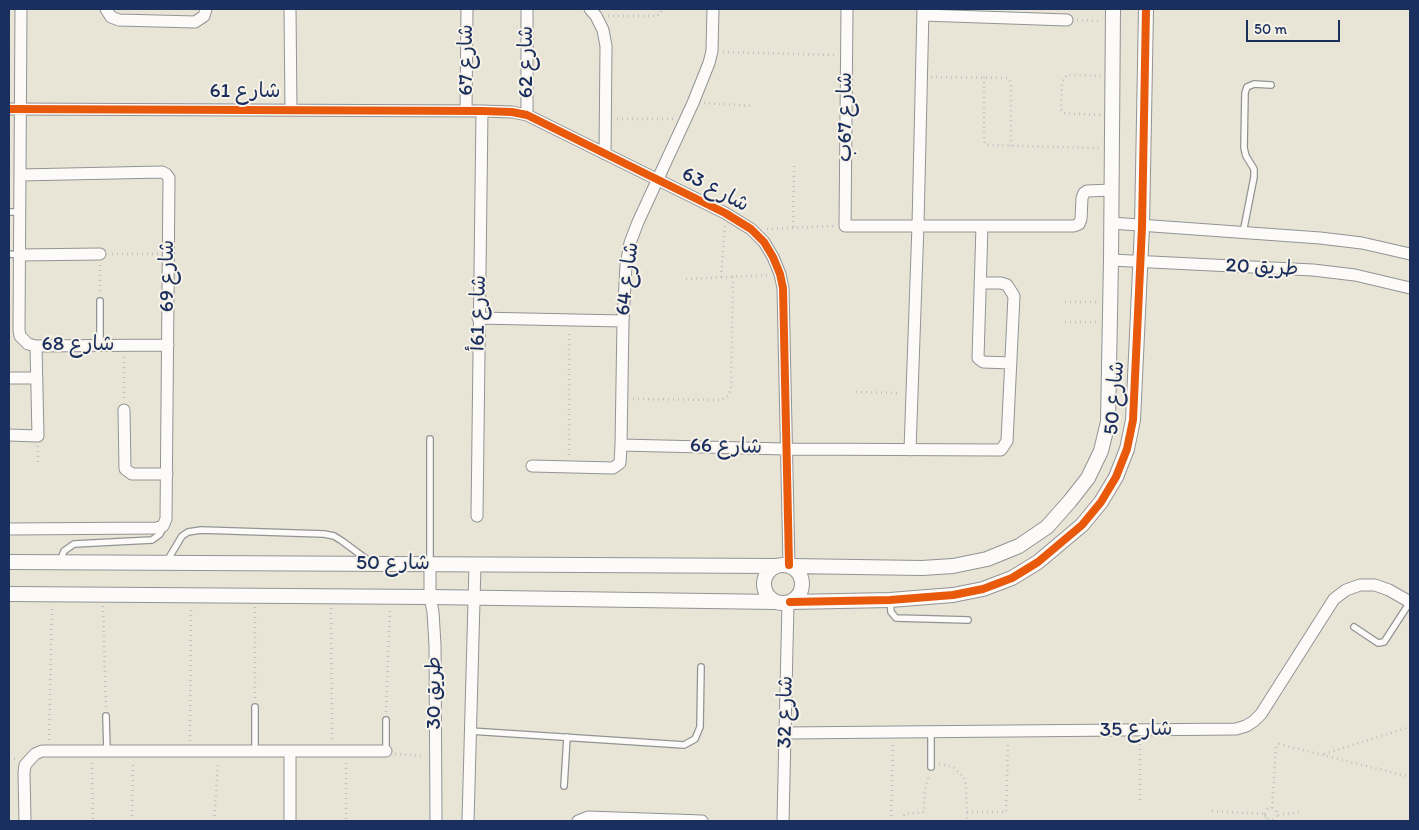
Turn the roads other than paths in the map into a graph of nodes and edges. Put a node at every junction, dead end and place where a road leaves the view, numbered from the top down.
1 (21, 9) edge
2 (106, 9) edge
3 (206, 9) edge
4 (290, 9) edge
5 (467, 9) edge
6 (527, 9) edge
7 (713, 9) edge
8 (847, 9) edge
9 (1146, 9) edge
10 (593, 12) edge
11 (923, 12) edge
12 (1113, 15) edge
13 (1067, 20) road end
14 (1271, 85) dead end
15 (14, 109) edge
16 (291, 110) junction
17 (466, 111) junction
18 (482, 111) junction
19 (527, 115) junction
20 (605, 154) junction
21 (20, 175) junction
22 (657, 179) junction
23 (1112, 190) junction
24 (14, 212) edge
25 (1112, 224) junction
26 (918, 225) junction
27 (982, 226) junction
28 (1142, 226) junction
29 (1243, 233) junction
30 (14, 254) edge
31 (100, 254) road end
32 (1410, 254) edge
33 (1111, 260) junction
34 (1141, 262) junction
35 (980, 283) junction
36 (1410, 288) edge
37 (100, 301) road end
38 (478, 318) junction
39 (622, 321) junction
40 (100, 345) junction
41 (168, 345) junction
42 (36, 346) junction
43 (1011, 364) junction
44 (9, 378) edge
45 (37, 378) junction
46 (124, 410) road end
47 (9, 435) edge
48 (430, 439) dead end
49 (621, 445) junction
50 (786, 449) junction
51 (910, 450) junction
52 (532, 466) dead end
53 (167, 474) junction
54 (477, 516) dead end
55 (165, 524) junction
56 (9, 529) edge
57 (9, 562) edge
58 (60, 563) junction
59 (166, 563) junction
60 (373, 564) junction
61 (430, 564) junction
62 (475, 565) junction
63 (785, 566) junction
64 (9, 594) edge
65 (430, 597) junction
66 (475, 598) junction
67 (890, 600) junction
68 (785, 602) junction
69 (1410, 602) edge
70 (968, 620) dead end
71 (1354, 627) dead end
72 (701, 667) dead end
73 (255, 707) road end
74 (106, 716) road end
75 (386, 720) road end
76 (470, 731) junction
77 (931, 732) junction
78 (785, 733) junction
79 (567, 737) junction
80 (106, 751) junction
81 (255, 751) junction
82 (290, 751) junction
83 (386, 751) joint
84 (931, 767) road end
85 (564, 786) dead end
86 (638, 820) edge
87 (25, 821) edge
88 (290, 821) edge
89 (436, 821) edge
90 (468, 821) edge
91 (578, 821) edge
92 (702, 821) edge
93 (783, 821) edge

1 - 15 street, شارع 68
2 - 3 street
4 - 16 street
5 - 17 street, شارع 67
6 - 19 street, شارع 62
7 - 22 street, شارع 64
8 - 26 street, شارع 67ب
9 - 28 street, شارع 50
10 - 20 street
11 - 13 street
11 - 26 street
12 - 23 street, شارع 50
14 - 29 lane
15 - 16 street, شارع 61
15 - 21 street, شارع 68
16 - 17 street, شارع 61
17 - 18 street, شارع 61
18 - 19 street, شارع 63
18 - 38 street, شارع 61أ
19 - 20 street, شارع 63
20 - 22 street, شارع 63
21 - 24 street, شارع 68
21 - 41 street, شارع 69
22 - 39 street, شارع 64
22 - 50 street, شارع 63
23 - 25 street, شارع 50
23 - 27 street
24 - 30 street, شارع 68
25 - 28 street, طريق 20
25 - 33 street, شارع 50
26 - 27 street
26 - 51 street
27 - 35 street
28 - 29 street, طريق 20
28 - 34 street, شارع 50
29 - 32 street, طريق 20
30 - 31 street
30 - 42 street, شارع 68
33 - 34 street, طريق 20
33 - 63 street, شارع 50
34 - 36 street, طريق 20
34 - 67 street, شارع 50
35 - 43 street
35 - 43 street
37 - 40 lane
38 - 39 street
38 - 54 street, شارع 61أ
39 - 49 street, شارع 64
40 - 41 street, شارع 68
40 - 42 street, شارع 68
41 - 53 street, شارع 69
42 - 45 street
43 - 51 street, شارع 66
44 - 45 street
45 - 47 street
46 - 53 street
48 - 61 lane
49 - 50 street, شارع 66
49 - 52 street
50 - 51 street, شارع 66
50 - 63 street, شارع 63
53 - 55 street, شارع 69
55 - 56 street
55 - 58 lane
57 - 58 street, شارع 50
58 - 59 street, شارع 50
59 - 60 street, شارع 50
59 - 60 lane
60 - 61 street, شارع 50
61 - 62 street, شارع 50
61 - 65 street, طريق 30
62 - 63 street, شارع 50
62 - 66 street, طريق 30
63 - 68 street
63 - 68 street
64 - 65 street, شارع 50
65 - 66 street, شارع 50
65 - 89 street, طريق 30
66 - 68 street, شارع 50
66 - 76 street, طريق 30
67 - 68 street, شارع 50
67 - 70 lane
68 - 78 street, شارع 32
69 - 71 lane
69 - 77 street, شارع 35
72 - 79 lane
73 - 81 lane
74 - 80 lane
75 - 83 lane
76 - 79 lane
76 - 90 street, طريق 30
77 - 78 street, شارع 35
77 - 84 lane
78 - 93 street, شارع 32
79 - 85 lane
80 - 81 street
80 - 87 street
81 - 82 street
82 - 83 street
82 - 88 street
86 - 91 street
86 - 92 street

